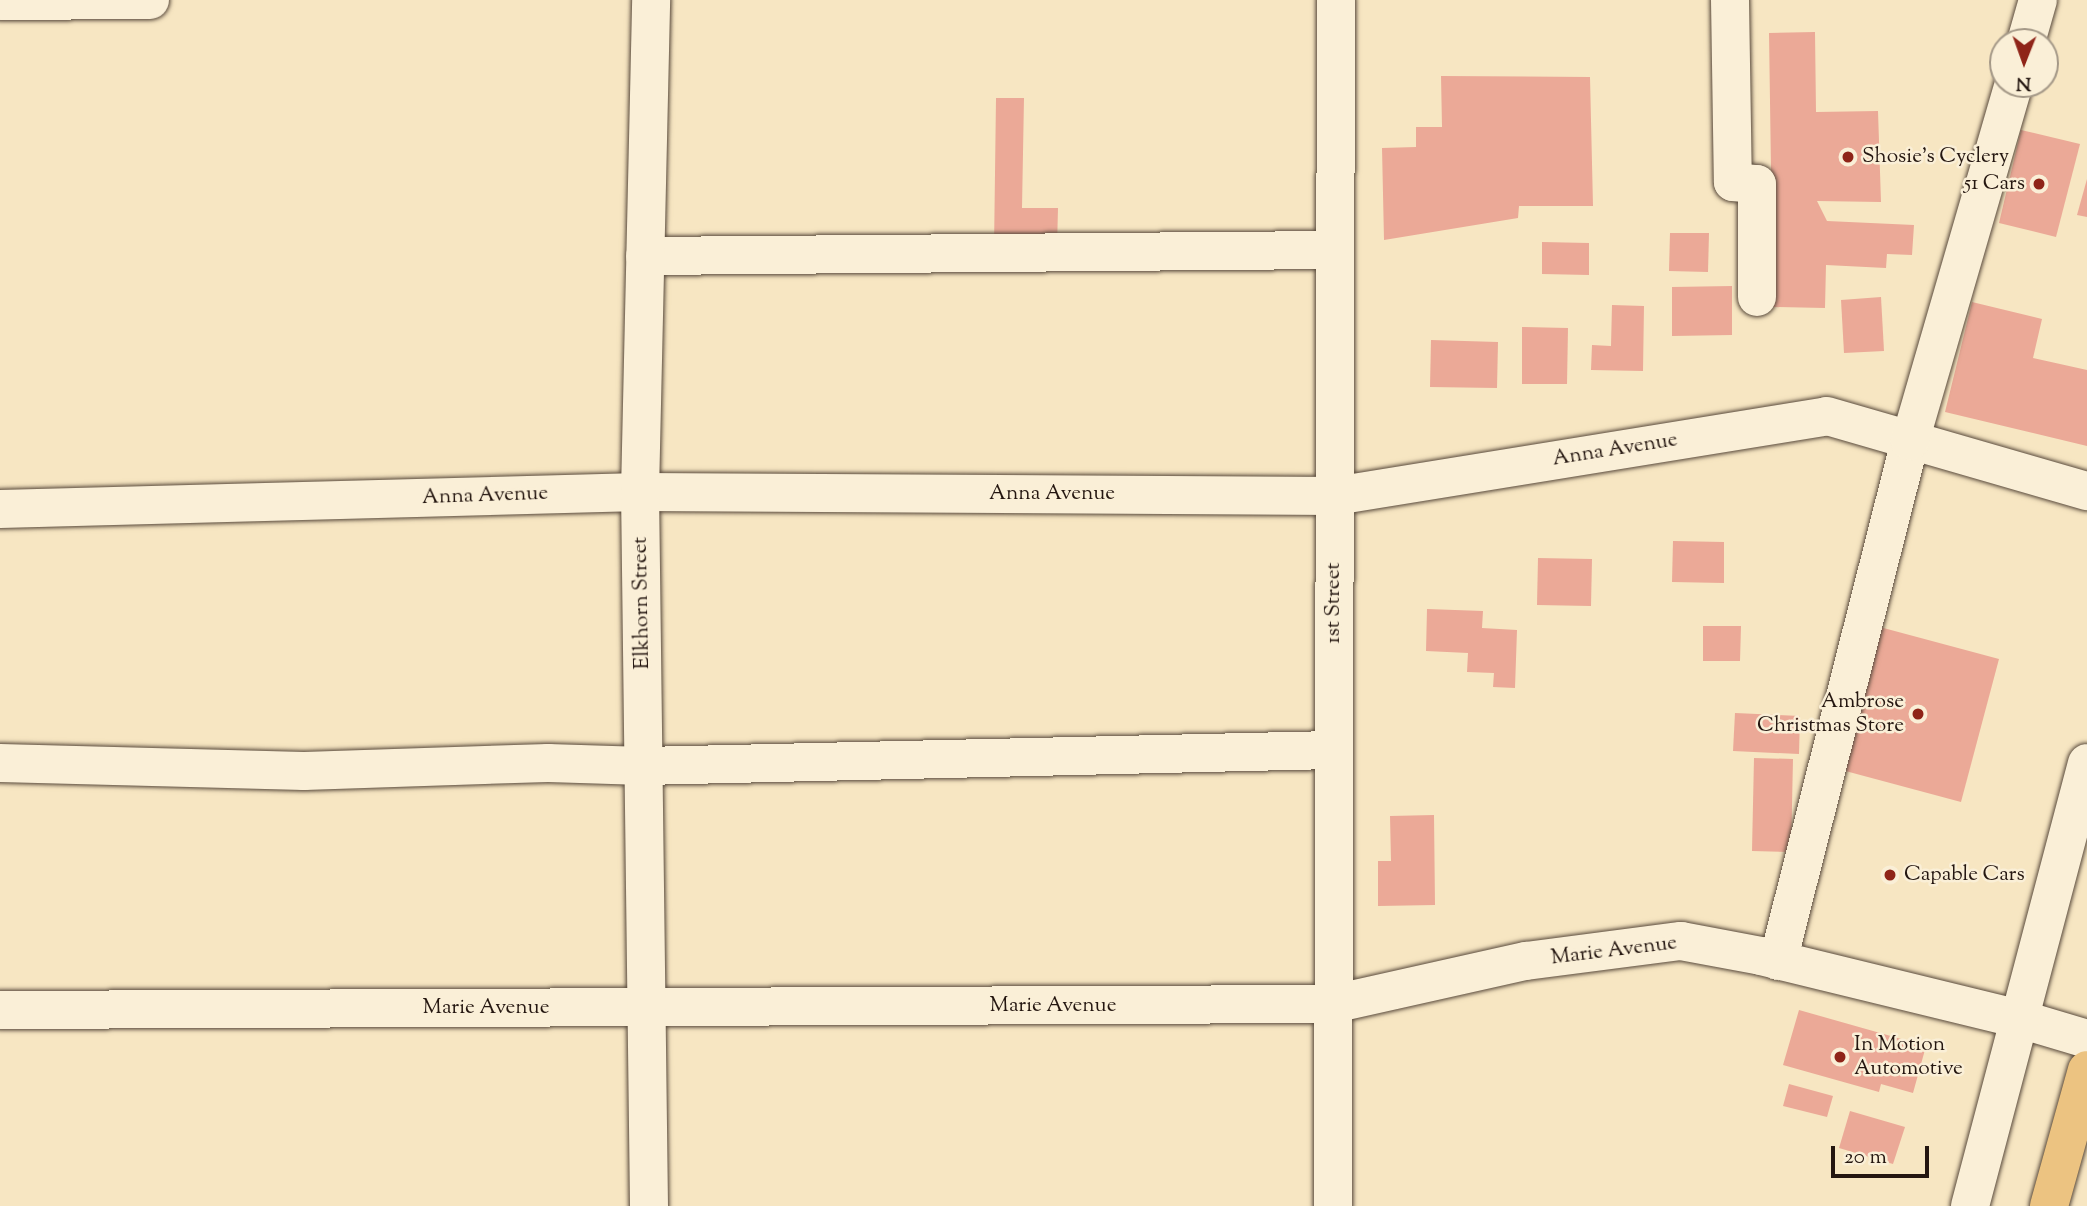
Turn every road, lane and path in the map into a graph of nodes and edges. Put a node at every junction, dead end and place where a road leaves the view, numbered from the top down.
1 (150, 0) edge
2 (650, 0) edge
3 (1336, 0) edge
4 (1730, 0) edge
5 (2038, 0) edge
6 (0, 1) edge
7 (2030, 28) edge
8 (2010, 98) edge
9 (1335, 250) junction
10 (645, 256) junction
11 (1756, 298) dead end
12 (1910, 441) junction
13 (2087, 491) edge
14 (640, 492) junction
15 (1335, 496) junction
16 (0, 509) edge
17 (1334, 750) junction
18 (0, 763) edge
19 (2087, 763) edge
20 (644, 766) junction
21 (1778, 961) junction
22 (1333, 1004) junction
23 (647, 1008) junction
24 (0, 1010) edge
25 (2020, 1019) junction
26 (2087, 1039) edge
27 (2087, 1070) edge
28 (649, 1206) edge
29 (1333, 1206) edge
30 (1970, 1206) edge
31 (2049, 1206) edge

1 - 6 street
2 - 10 street, Elkhorn Street
3 - 9 street, 1st Street
4 - 11 street
5 - 7 street
8 - 12 street
9 - 10 street
9 - 15 street, 1st Street
10 - 14 street, Elkhorn Street
12 - 13 street, Anna Avenue
12 - 15 street, Anna Avenue
12 - 21 street
14 - 15 street, Anna Avenue
14 - 16 street, Anna Avenue
14 - 20 street, Elkhorn Street
15 - 17 street, 1st Street
17 - 20 street
17 - 22 street, 1st Street
18 - 20 street
19 - 25 street
20 - 23 street, Elkhorn Street
21 - 22 street, Marie Avenue
21 - 25 street, Marie Avenue
22 - 23 street, Marie Avenue
22 - 29 street, 1st Street
23 - 24 street, Marie Avenue
23 - 28 street, Elkhorn Street
25 - 26 street, Marie Avenue
25 - 30 street
27 - 31 main road

